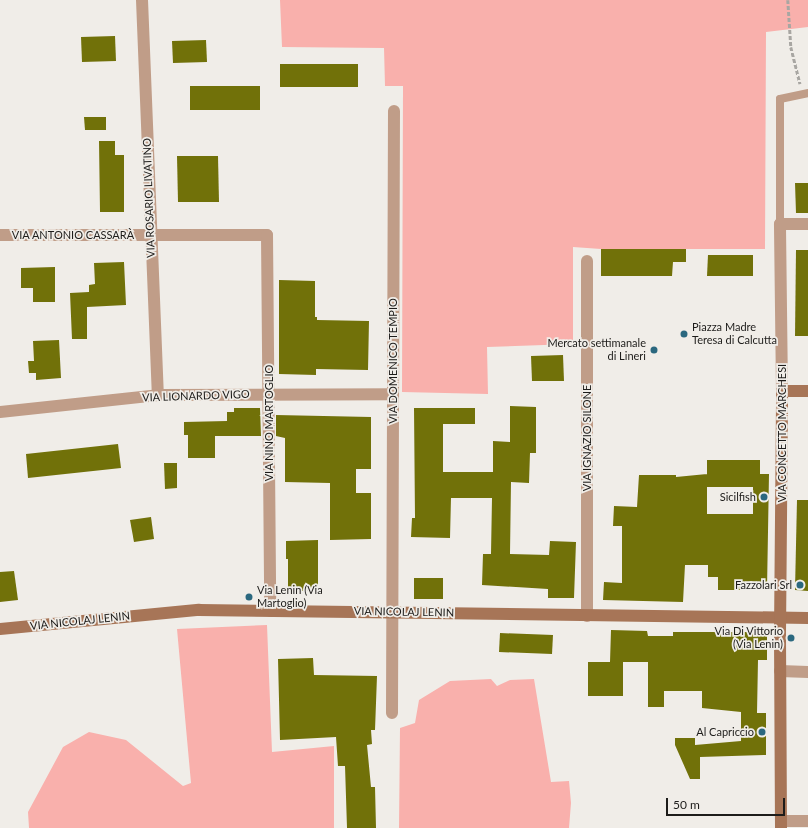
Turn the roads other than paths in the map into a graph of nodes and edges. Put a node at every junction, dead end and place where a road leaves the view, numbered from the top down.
1 (142, 0) edge
2 (805, 94) edge
3 (394, 111) dead end
4 (780, 224) junction
5 (808, 224) edge
6 (151, 234) junction
7 (0, 235) edge
8 (267, 236) joint
9 (587, 261) dead end
10 (782, 391) junction
11 (808, 391) edge
12 (269, 394) junction
13 (393, 394) junction
14 (158, 395) junction
15 (0, 412) edge
16 (270, 611) junction
17 (392, 611) junction
18 (587, 616) junction
19 (780, 618) junction
20 (808, 618) edge
21 (0, 629) edge
22 (780, 671) junction
23 (808, 672) edge
24 (392, 713) dead end
25 (808, 821) edge
26 (781, 825) edge

1 - 6 street, VIA ROSARIO LIVATINO
2 - 4 lane
3 - 13 street, VIA DOMENICO TEMPIO
4 - 5 street
4 - 10 street, VIA CONCETTO MARCHESI
6 - 7 street, VIA ANTONIO CASSARÀ
6 - 8 street, VIA ANTONIO CASSARÀ
6 - 14 street, VIA ROSARIO LIVATINO
8 - 12 street, VIA NINO MARTOGLIO
9 - 18 street, VIA IGNAZIO SILONE
10 - 11 main road
10 - 19 main road, VIA CONCETTO MARCHESI
12 - 13 street, VIA LIONARDO VIGO
12 - 14 street, VIA LIONARDO VIGO
12 - 16 street, VIA NINO MARTOGLIO
13 - 17 street, VIA DOMENICO TEMPIO
14 - 15 street, VIA LIONARDO VIGO
16 - 17 main road, VIA NICOLAJ LENIN
16 - 21 main road, VIA NICOLAJ LENIN
17 - 18 main road, VIA NICOLAJ LENIN
17 - 24 street, VIA DOMENICO TEMPIO
18 - 19 main road, VIA NICOLAJ LENIN
19 - 20 main road, VIA NICOLAJ LENIN
19 - 22 main road, VIA CONCETTO MARCHESI
22 - 23 street
22 - 26 main road, VIA CONCETTO MARCHESI
25 - 26 street

